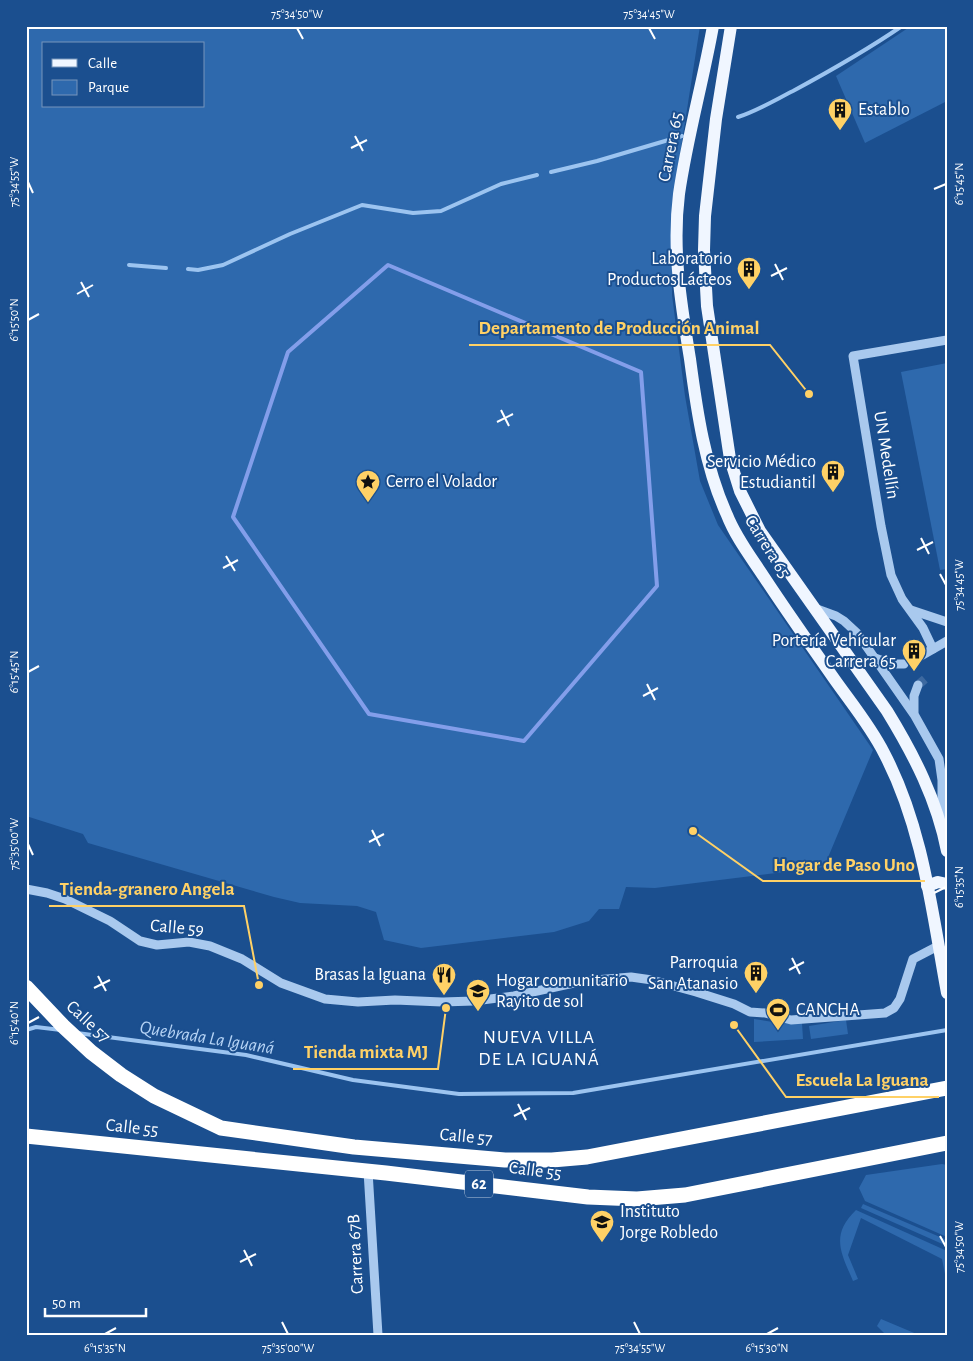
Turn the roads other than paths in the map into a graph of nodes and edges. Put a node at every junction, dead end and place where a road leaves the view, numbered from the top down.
1 (713, 26) edge
2 (731, 26) edge
3 (947, 340) edge
4 (817, 609) junction
5 (911, 610) junction
6 (947, 622) edge
7 (947, 641) edge
8 (933, 649) junction
9 (875, 658) junction
10 (918, 686) tunnel mouth
11 (915, 716) junction
12 (942, 827) junction
13 (947, 851) edge
14 (947, 884) edge
15 (927, 886) junction
16 (26, 889) edge
17 (939, 950) junction
18 (26, 987) edge
19 (947, 993) edge
20 (947, 1088) edge
21 (221, 1128) junction
22 (26, 1136) edge
23 (947, 1143) edge
24 (928, 1147) junction
25 (947, 1148) edge
26 (215, 1155) junction
27 (368, 1171) junction
28 (378, 1335) edge

1 - 15 main road, Carrera 65
2 - 4 main road, Carrera 65
3 - 5 street, UN Medellín
4 - 9 street
4 - 12 main road, Carrera 65
5 - 6 street
5 - 8 street
7 - 8 street
8 - 9 street
9 - 11 street
10 - 11 street
11 - 12 street
12 - 13 main road, Carrera 65
14 - 15 main road
15 - 17 main road, Carrera 65
16 - 17 street, Calle 59
17 - 19 main road, Carrera 65
18 - 21 highway, Calle 57 / 62
20 - 21 highway, Calle 57 / 62
21 - 26 highway
22 - 26 highway, Calle 55 / 62
23 - 24 highway, Calle 55 / 62
24 - 25 highway
24 - 27 highway, Calle 55 / 62
26 - 27 highway, Calle 55 / 62
27 - 28 street, Carrera 67B

